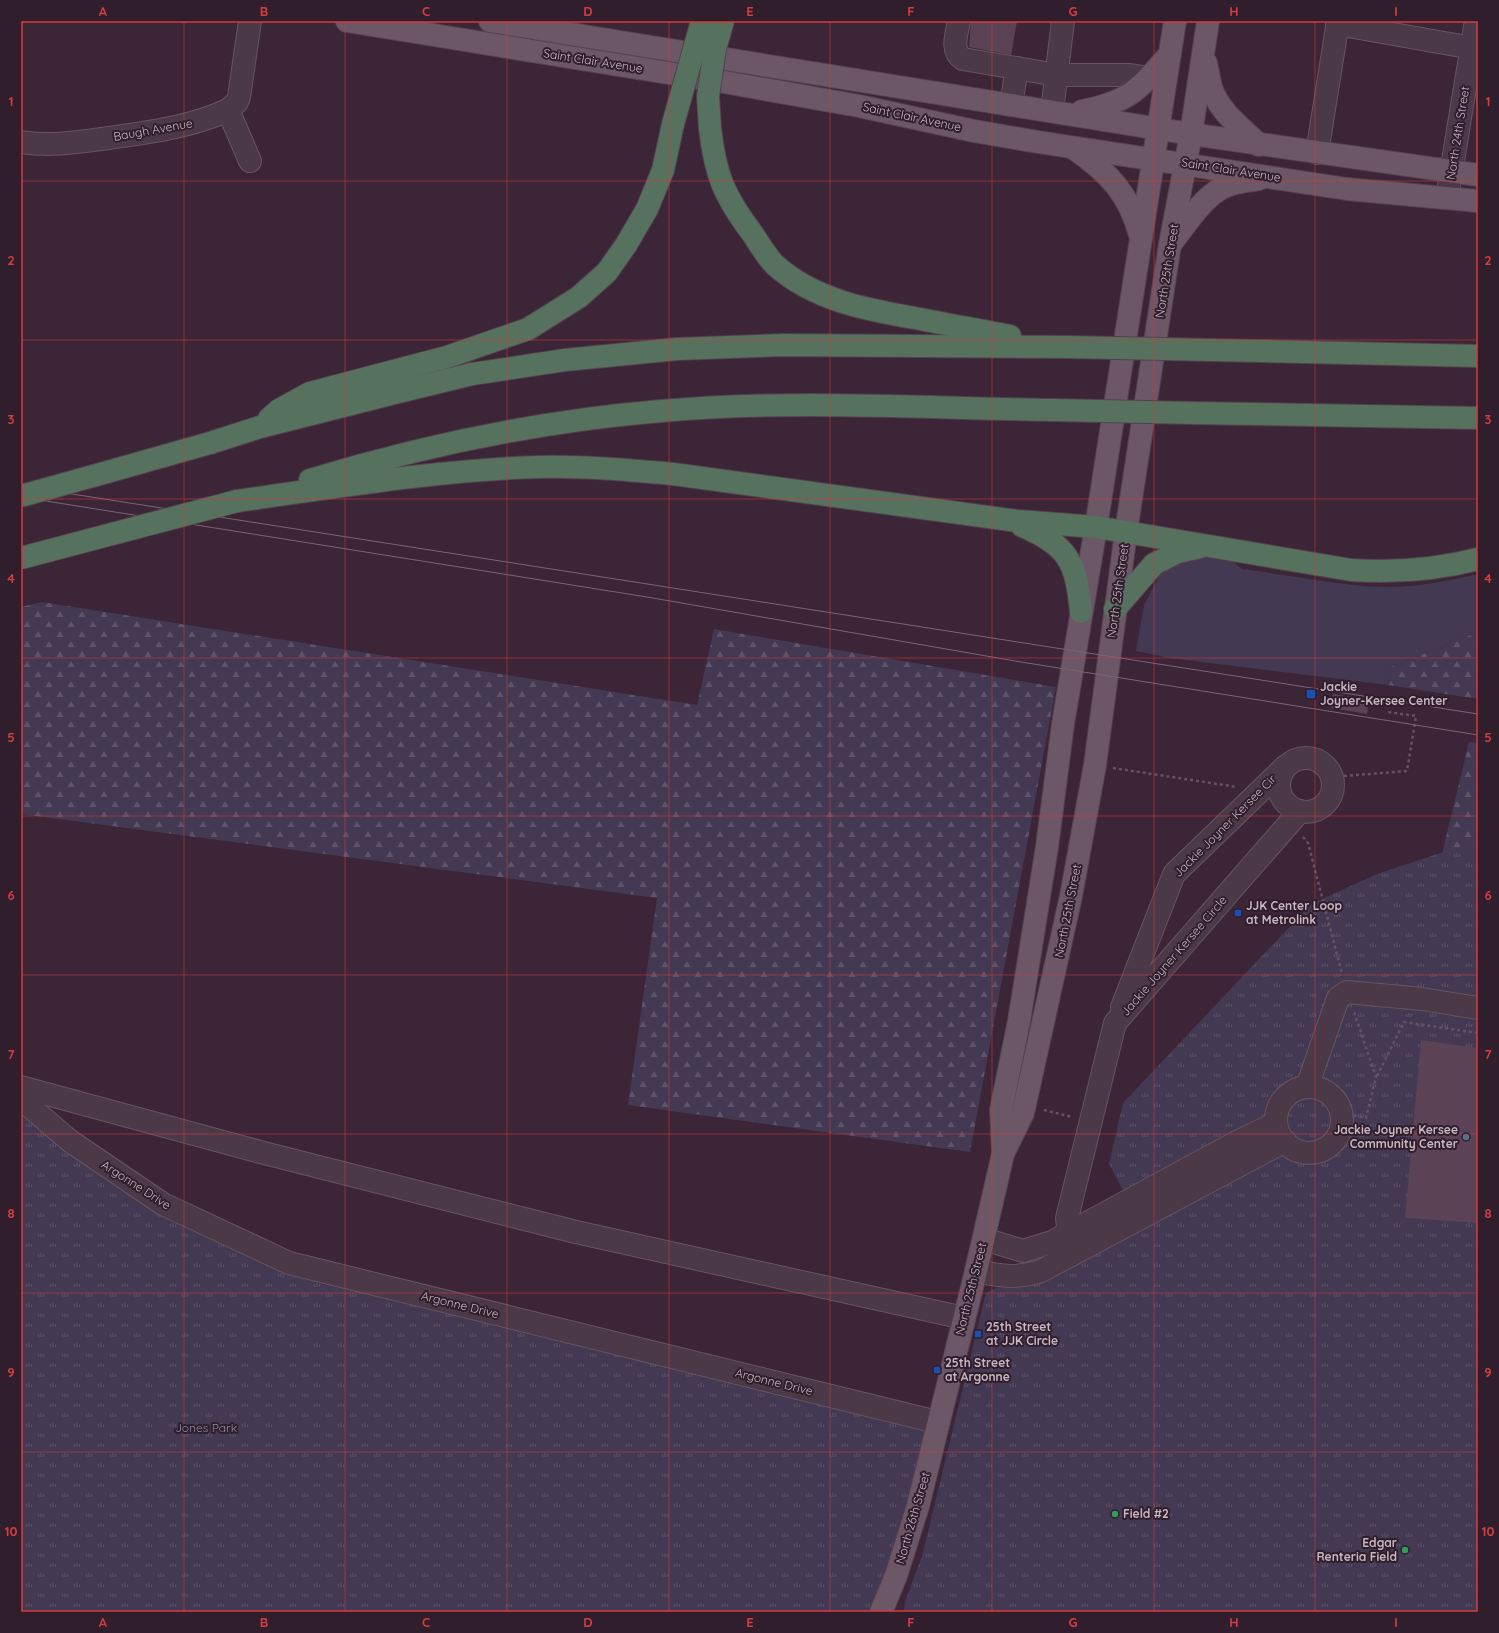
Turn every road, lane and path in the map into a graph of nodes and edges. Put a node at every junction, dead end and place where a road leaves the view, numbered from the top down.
1 (250, 21) edge
2 (347, 21) edge
3 (490, 21) edge
4 (702, 21) edge
5 (723, 21) edge
6 (959, 21) edge
7 (1064, 21) edge
8 (1175, 21) edge
9 (1208, 21) edge
10 (1476, 21) edge
11 (1338, 23) edge
12 (1475, 48) edge
13 (1204, 49) junction
14 (1170, 54) junction
15 (1016, 68) junction
16 (1057, 75) junction
17 (1148, 78) junction
18 (1011, 105) junction
19 (228, 110) junction
20 (1061, 112) junction
21 (1158, 128) junction
22 (1191, 134) junction
23 (21, 142) edge
24 (1260, 144) junction
25 (1072, 147) junction
26 (1317, 153) junction
27 (1154, 158) junction
28 (250, 161) dead end
29 (1186, 163) junction
30 (1451, 171) junction
31 (1478, 175) edge
32 (1270, 176) junction
33 (1447, 197) junction
34 (1478, 201) edge
35 (1141, 239) junction
36 (1170, 244) junction
37 (1068, 347) junction
38 (1478, 356) edge
39 (1478, 418) edge
40 (260, 427) junction
41 (21, 496) edge
42 (238, 501) junction
43 (1004, 519) junction
44 (1096, 526) junction
45 (1126, 532) junction
46 (1205, 546) junction
47 (21, 558) edge
48 (1478, 559) edge
49 (1115, 609) junction
50 (1081, 612) junction
51 (1388, 712) dead end
52 (1286, 766) junction
53 (1332, 777) junction
54 (1300, 811) junction
55 (1352, 1006) dead end
56 (1478, 1008) edge
57 (1115, 1023) junction
58 (1478, 1033) edge
59 (1376, 1077) junction
60 (21, 1087) edge
61 (1307, 1087) junction
62 (21, 1099) edge
63 (1042, 1110) dead end
64 (1342, 1113) junction
65 (1078, 1118) dead end
66 (1280, 1132) junction
67 (1003, 1154) junction
68 (1068, 1233) junction
69 (984, 1239) junction
70 (1070, 1255) junction
71 (976, 1271) junction
72 (964, 1318) junction
73 (937, 1422) junction
74 (881, 1612) edge

1 - 19 street
2 - 25 main road, Saint Clair Avenue
3 - 18 main road, Saint Clair Avenue
4 - 40 highway, bridge
5 - 37 highway, bridge
6 - 15 street
7 - 16 street
8 - 14 main road, North 25th Street
9 - 13 main road, North 25th Street
10 - 12 street, North 24th Street
11 - 12 street
11 - 26 street
12 - 30 street, North 24th Street
13 - 22 main road, North 25th Street
13 - 24 main road
14 - 17 main road
14 - 21 main road, North 25th Street
15 - 16 street
15 - 18 street
16 - 17 street
16 - 20 street
17 - 20 main road
18 - 20 main road, Saint Clair Avenue
19 - 23 street, Baugh Avenue
19 - 28 street
20 - 21 main road, Saint Clair Avenue
21 - 22 main road, Saint Clair Avenue
21 - 27 main road, North 25th Street
22 - 24 main road, Saint Clair Avenue
22 - 29 main road, North 25th Street
24 - 26 main road, Saint Clair Avenue
25 - 27 main road, Saint Clair Avenue
25 - 35 main road
26 - 30 main road, Saint Clair Avenue
27 - 29 main road, Saint Clair Avenue
27 - 35 main road, North 25th Street
29 - 32 main road, Saint Clair Avenue
29 - 36 main road, North 25th Street
30 - 31 main road, Saint Clair Avenue
30 - 33 street, North 24th Street
32 - 33 main road, Saint Clair Avenue
32 - 36 main road
33 - 34 main road, Saint Clair Avenue
35 - 44 main road, North 25th Street
36 - 45 main road, North 25th Street
37 - 38 highway, bridge
37 - 40 highway
39 - 42 highway, bridge
40 - 41 highway, bridge
42 - 43 highway
42 - 47 highway, bridge
43 - 44 highway
43 - 50 highway
44 - 45 highway
44 - 50 main road, North 25th Street
45 - 46 highway
45 - 49 main road, North 25th Street
46 - 48 highway
46 - 49 highway
49 - 67 main road, North 25th Street
50 - 67 main road, North 25th Street
51 - 53 path
52 - 53 street
52 - 54 street
52 - 57 street, Jackie Joyner Kersee Cir
53 - 54 street
54 - 57 street, Jackie Joyner Kersee Circle
55 - 59 path
56 - 61 street
57 - 68 street, Jackie Joyner Kersee Circle
58 - 59 path
59 - 64 path
60 - 72 street
61 - 64 street
61 - 66 street
62 - 73 street, Argonne Drive
63 - 65 path
64 - 66 street
66 - 68 street
66 - 70 street
67 - 69 main road, North 25th Street
68 - 69 street
68 - 70 street, Jackie Joyner Kersee Circle
69 - 71 main road, North 25th Street
70 - 71 street
71 - 72 main road, North 25th Street
72 - 73 main road, North 25th Street
73 - 74 main road, North 26th Street

